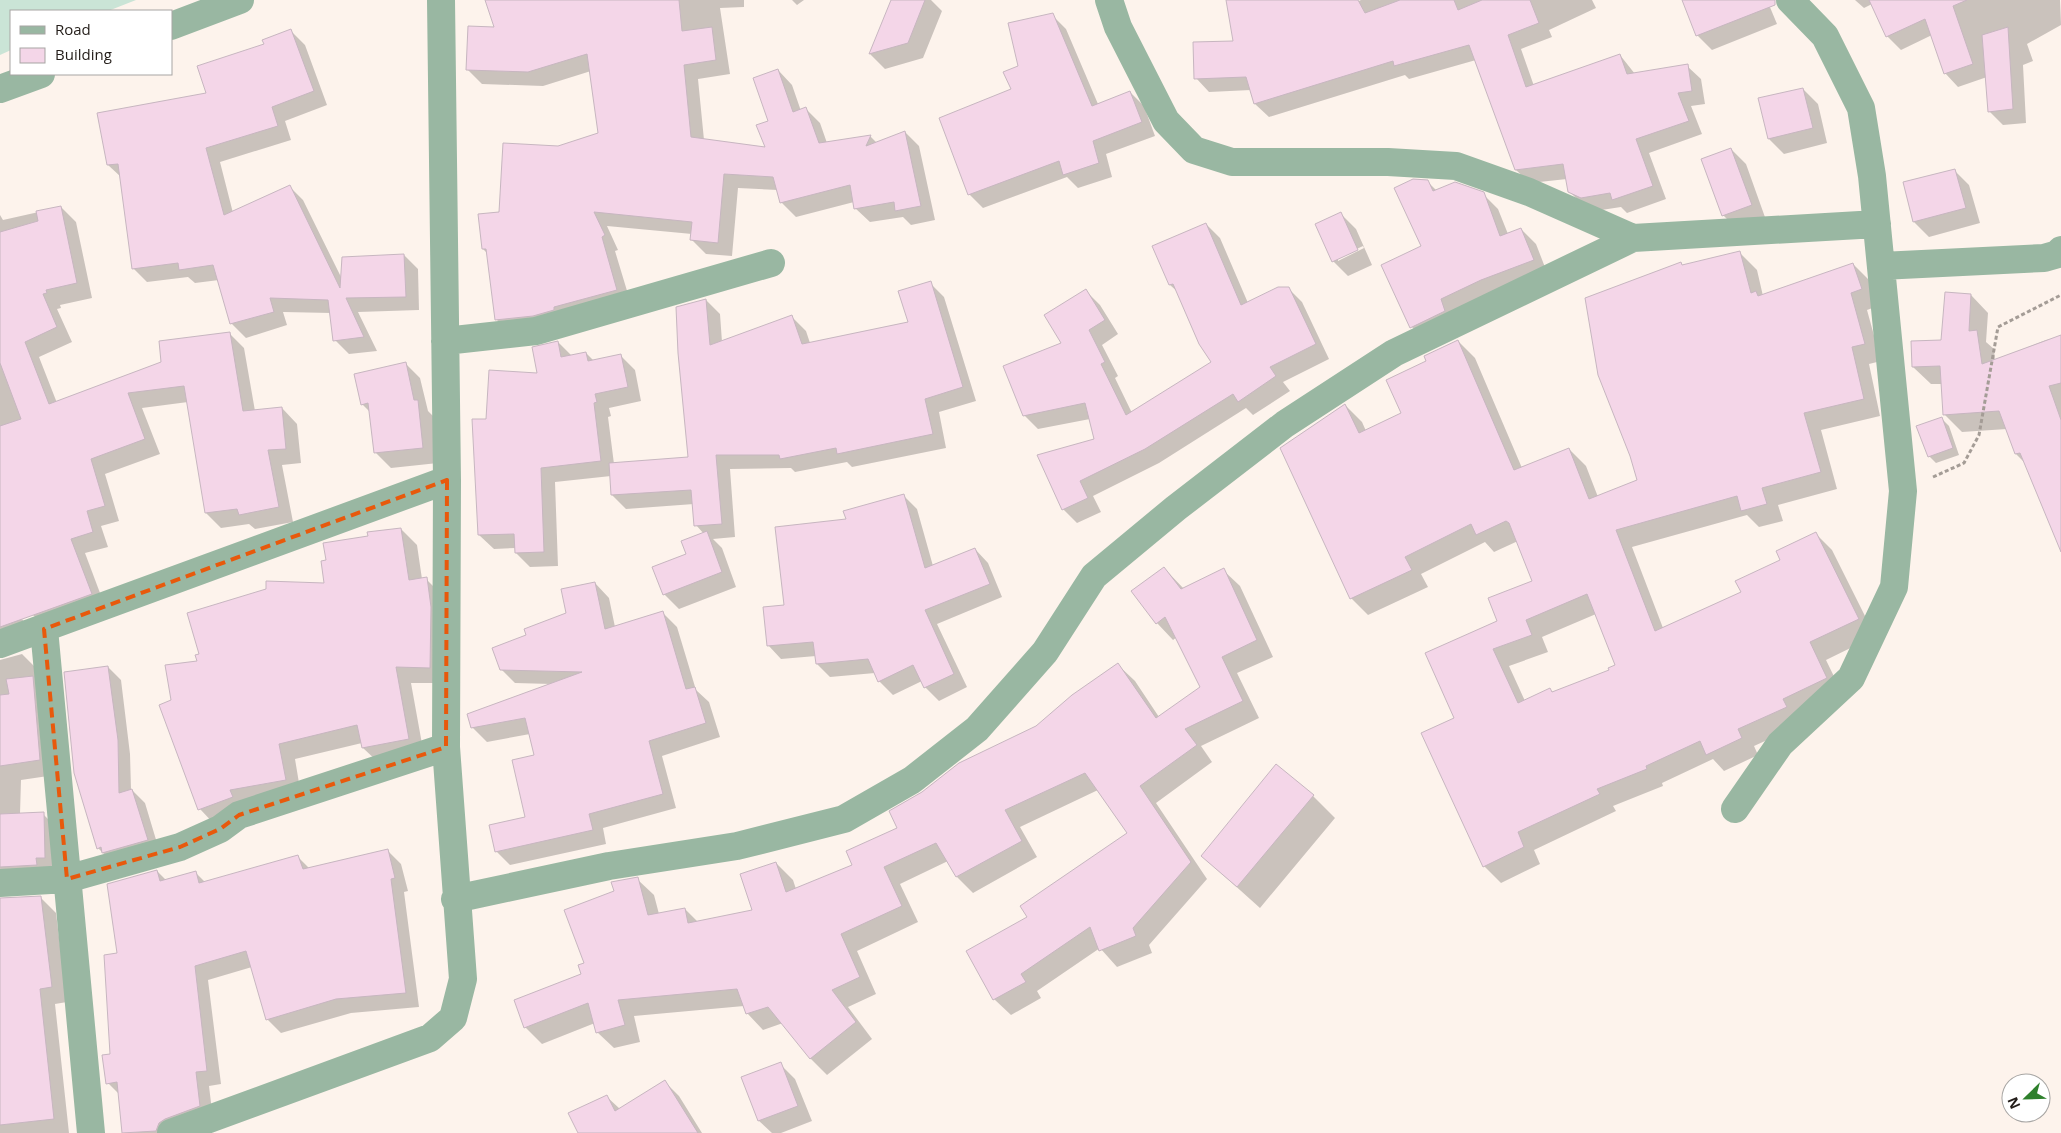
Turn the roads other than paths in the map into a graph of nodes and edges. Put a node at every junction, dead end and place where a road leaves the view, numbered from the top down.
1 (240, 0) edge
2 (441, 0) edge
3 (1109, 0) edge
4 (1790, 0) edge
5 (172, 26) edge
6 (39, 75) edge
7 (0, 89) edge
8 (1877, 224) junction
9 (1633, 238) junction
10 (2061, 250) edge
11 (771, 263) dead end
12 (1881, 266) junction
13 (445, 341) junction
14 (447, 480) junction
15 (44, 629) junction
16 (0, 644) edge
17 (446, 747) junction
18 (1735, 810) dead end
19 (67, 879) junction
20 (0, 883) edge
21 (455, 899) junction
22 (91, 1133) edge
23 (171, 1133) edge

1 - 5 street
2 - 13 street
3 - 9 street
4 - 8 street
6 - 7 street
8 - 9 street
8 - 12 street
9 - 21 street
10 - 12 street
11 - 13 street
12 - 18 street
13 - 14 street
14 - 15 street
14 - 17 street
15 - 16 street
15 - 19 street
17 - 19 street
17 - 21 street
19 - 20 street
19 - 22 street
21 - 23 street

